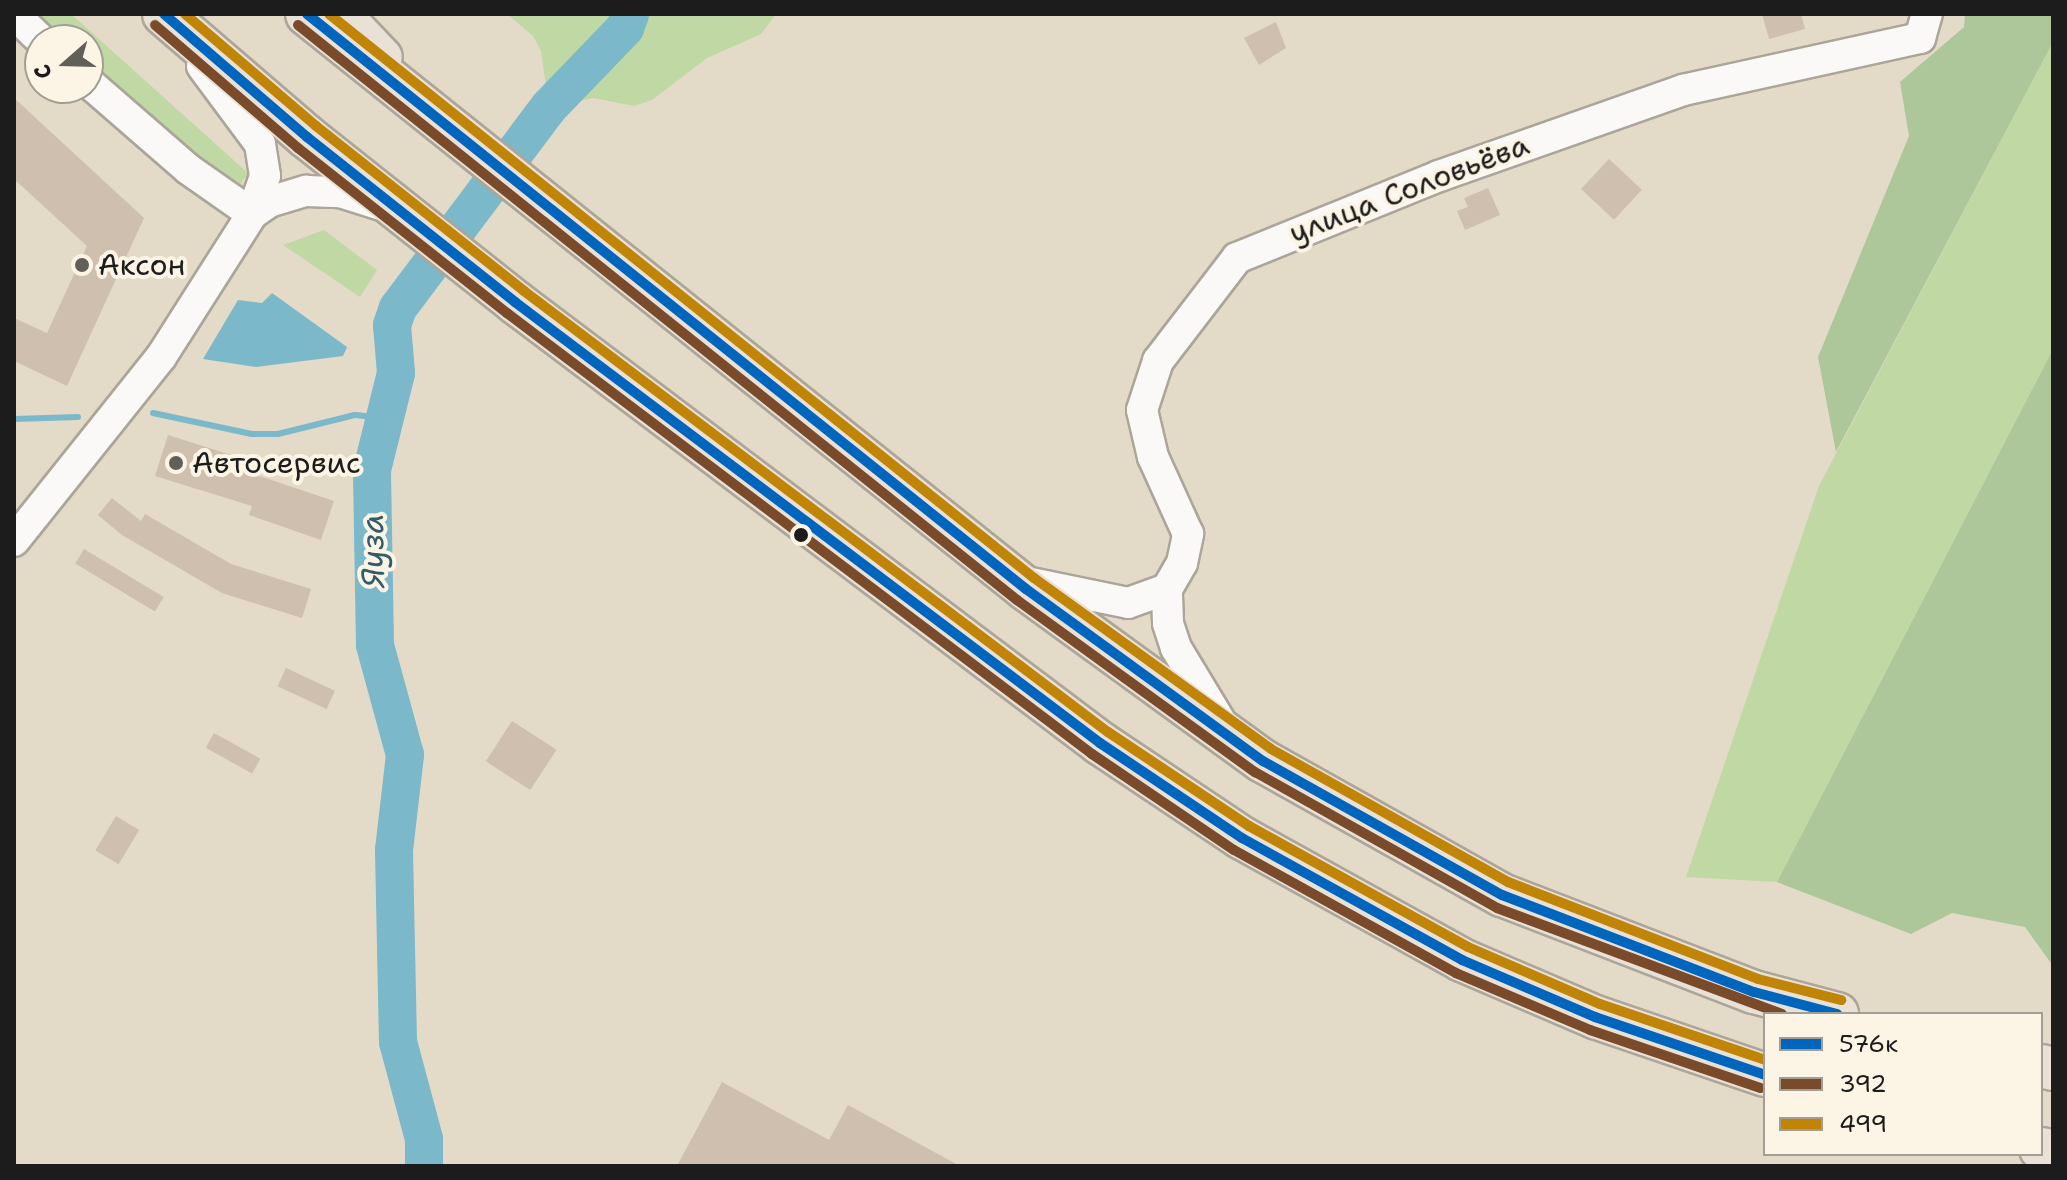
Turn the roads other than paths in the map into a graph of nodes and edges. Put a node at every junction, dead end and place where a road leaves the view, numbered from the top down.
1 (155, 14) edge
2 (164, 14) edge
3 (307, 14) edge
4 (343, 14) edge
5 (1927, 14) edge
6 (104, 96) edge
7 (458, 137) junction
8 (400, 211) junction
9 (252, 214) junction
10 (14, 541) edge
11 (1015, 580) junction
12 (1167, 589) junction
13 (1232, 740) junction
14 (1829, 1012) edge
15 (1763, 1074) edge

1 - 9 street
2 - 8 highway
3 - 7 highway
4 - 7 main road
5 - 12 street, улица Соловьёва
6 - 9 street
7 - 11 highway
8 - 9 street
8 - 15 highway
9 - 10 street
11 - 12 street
11 - 13 highway
12 - 13 street, улица Соловьёва
13 - 14 highway

